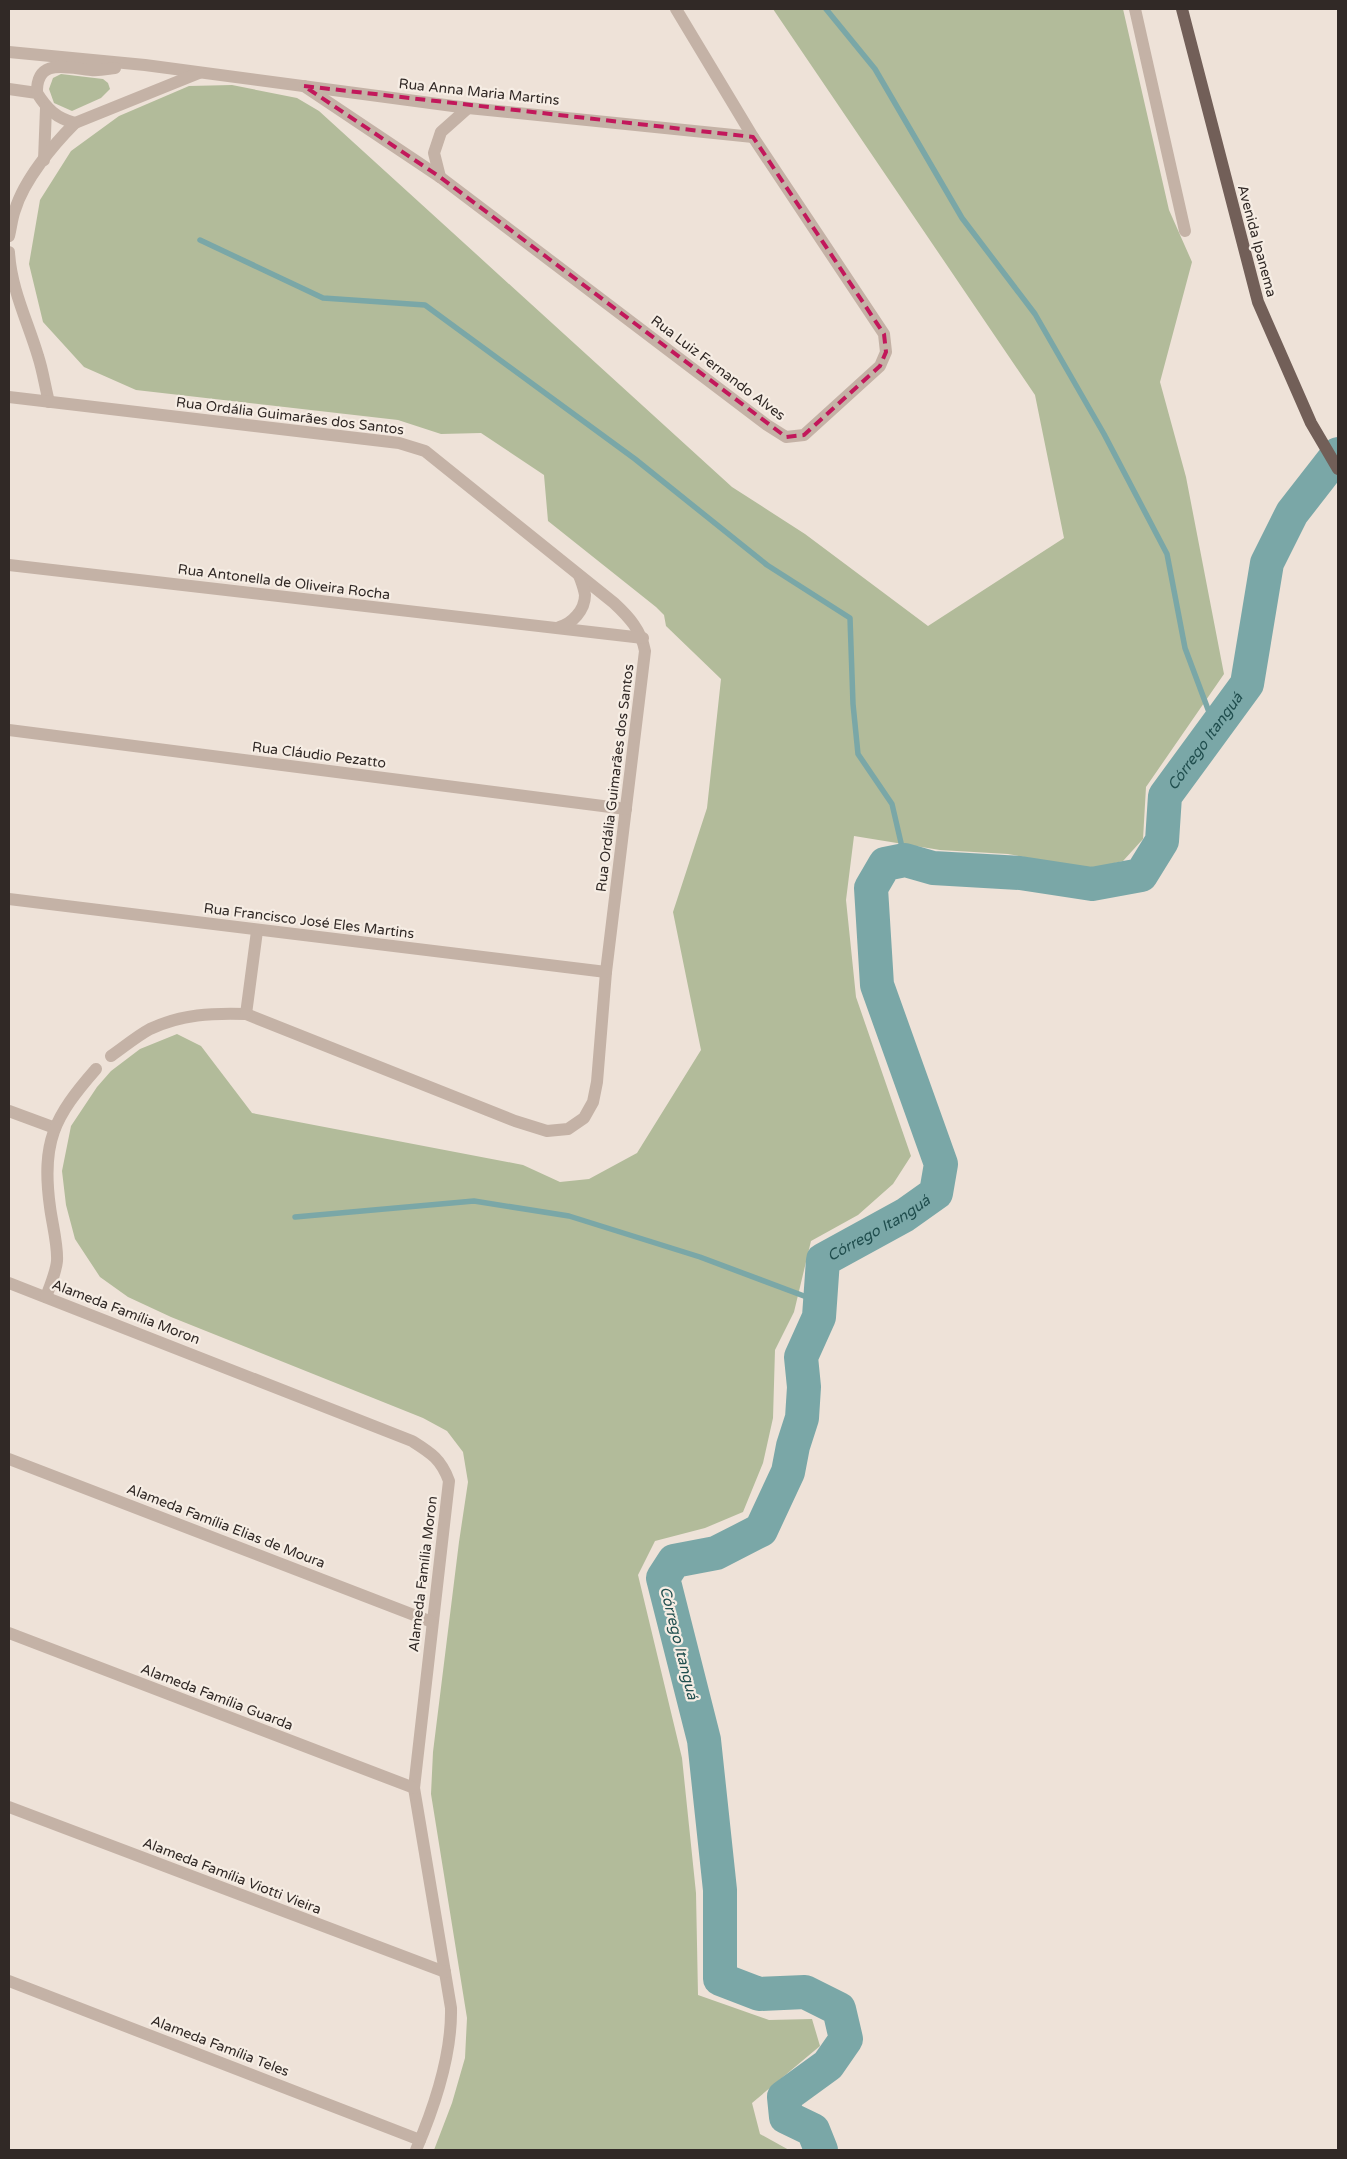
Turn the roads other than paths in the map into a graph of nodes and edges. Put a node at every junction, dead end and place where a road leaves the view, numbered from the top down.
1 (676, 9) edge
2 (1135, 9) edge
3 (1182, 9) edge
4 (9, 52) edge
5 (145, 65) junction
6 (202, 72) junction
7 (304, 86) junction
8 (9, 89) edge
9 (37, 93) junction
10 (46, 108) junction
11 (468, 108) junction
12 (75, 123) junction
13 (753, 137) junction
14 (44, 160) junction
15 (440, 177) junction
16 (1185, 231) dead end
17 (9, 236) edge
18 (9, 252) edge
19 (9, 398) edge
20 (49, 402) junction
21 (1338, 468) edge
22 (9, 565) edge
23 (579, 575) junction
24 (556, 628) junction
25 (643, 638) junction
26 (9, 730) edge
27 (626, 809) junction
28 (9, 899) edge
29 (257, 931) junction
30 (606, 972) junction
31 (246, 1014) junction
32 (111, 1056) dead end
33 (96, 1069) dead end
34 (9, 1111) edge
35 (55, 1128) junction
36 (9, 1283) edge
37 (46, 1297) junction
38 (9, 1459) edge
39 (432, 1622) junction
40 (9, 1633) edge
41 (414, 1788) junction
42 (9, 1807) edge
43 (444, 1972) junction
44 (9, 1981) edge
45 (418, 2145) edge

1 - 13 street, Rua Luiz Fernando Alves
2 - 16 street
3 - 21 main road, Avenida Ipanema
4 - 5 street
5 - 6 street, Rua Anna Maria Martins
5 - 9 street
6 - 7 street, Rua Anna Maria Martins
6 - 12 street
7 - 11 street, Rua Anna Maria Martins
7 - 15 street, Rua Luiz Fernando Alves
8 - 9 street
9 - 10 street
10 - 12 street
10 - 14 street
11 - 13 street, Rua Anna Maria Martins
11 - 15 street
12 - 14 street
13 - 15 street, Rua Luiz Fernando Alves
14 - 17 street
18 - 20 street
19 - 20 street, Rua Ordália Guimarães dos Santos
20 - 23 street, Rua Ordália Guimarães dos Santos
22 - 24 street, Rua Antonella de Oliveira Rocha
23 - 24 street
23 - 25 street, Rua Ordália Guimarães dos Santos
24 - 25 street, Rua Antonella de Oliveira Rocha
25 - 27 street, Rua Ordália Guimarães dos Santos
26 - 27 street, Rua Cláudio Pezatto
27 - 30 street, Rua Ordália Guimarães dos Santos
28 - 29 street, Rua Francisco José Eles Martins
29 - 30 street, Rua Francisco José Eles Martins
29 - 31 street
30 - 31 street, Rua Ordália Guimarães dos Santos
31 - 32 street, Rua Ordália Guimarães dos Santos
33 - 35 street
34 - 35 street
35 - 37 street
36 - 37 street, Alameda Família Moron
37 - 39 street, Alameda Família Moron
38 - 39 street, Alameda Família Elias de Moura
39 - 41 street, Alameda Família Moron
40 - 41 street, Alameda Família Guarda
41 - 43 street, Alameda Família Moron
42 - 43 street, Alameda Família Viotti Vieira
43 - 45 street, Alameda Família Moron
44 - 45 street, Alameda Família Teles

